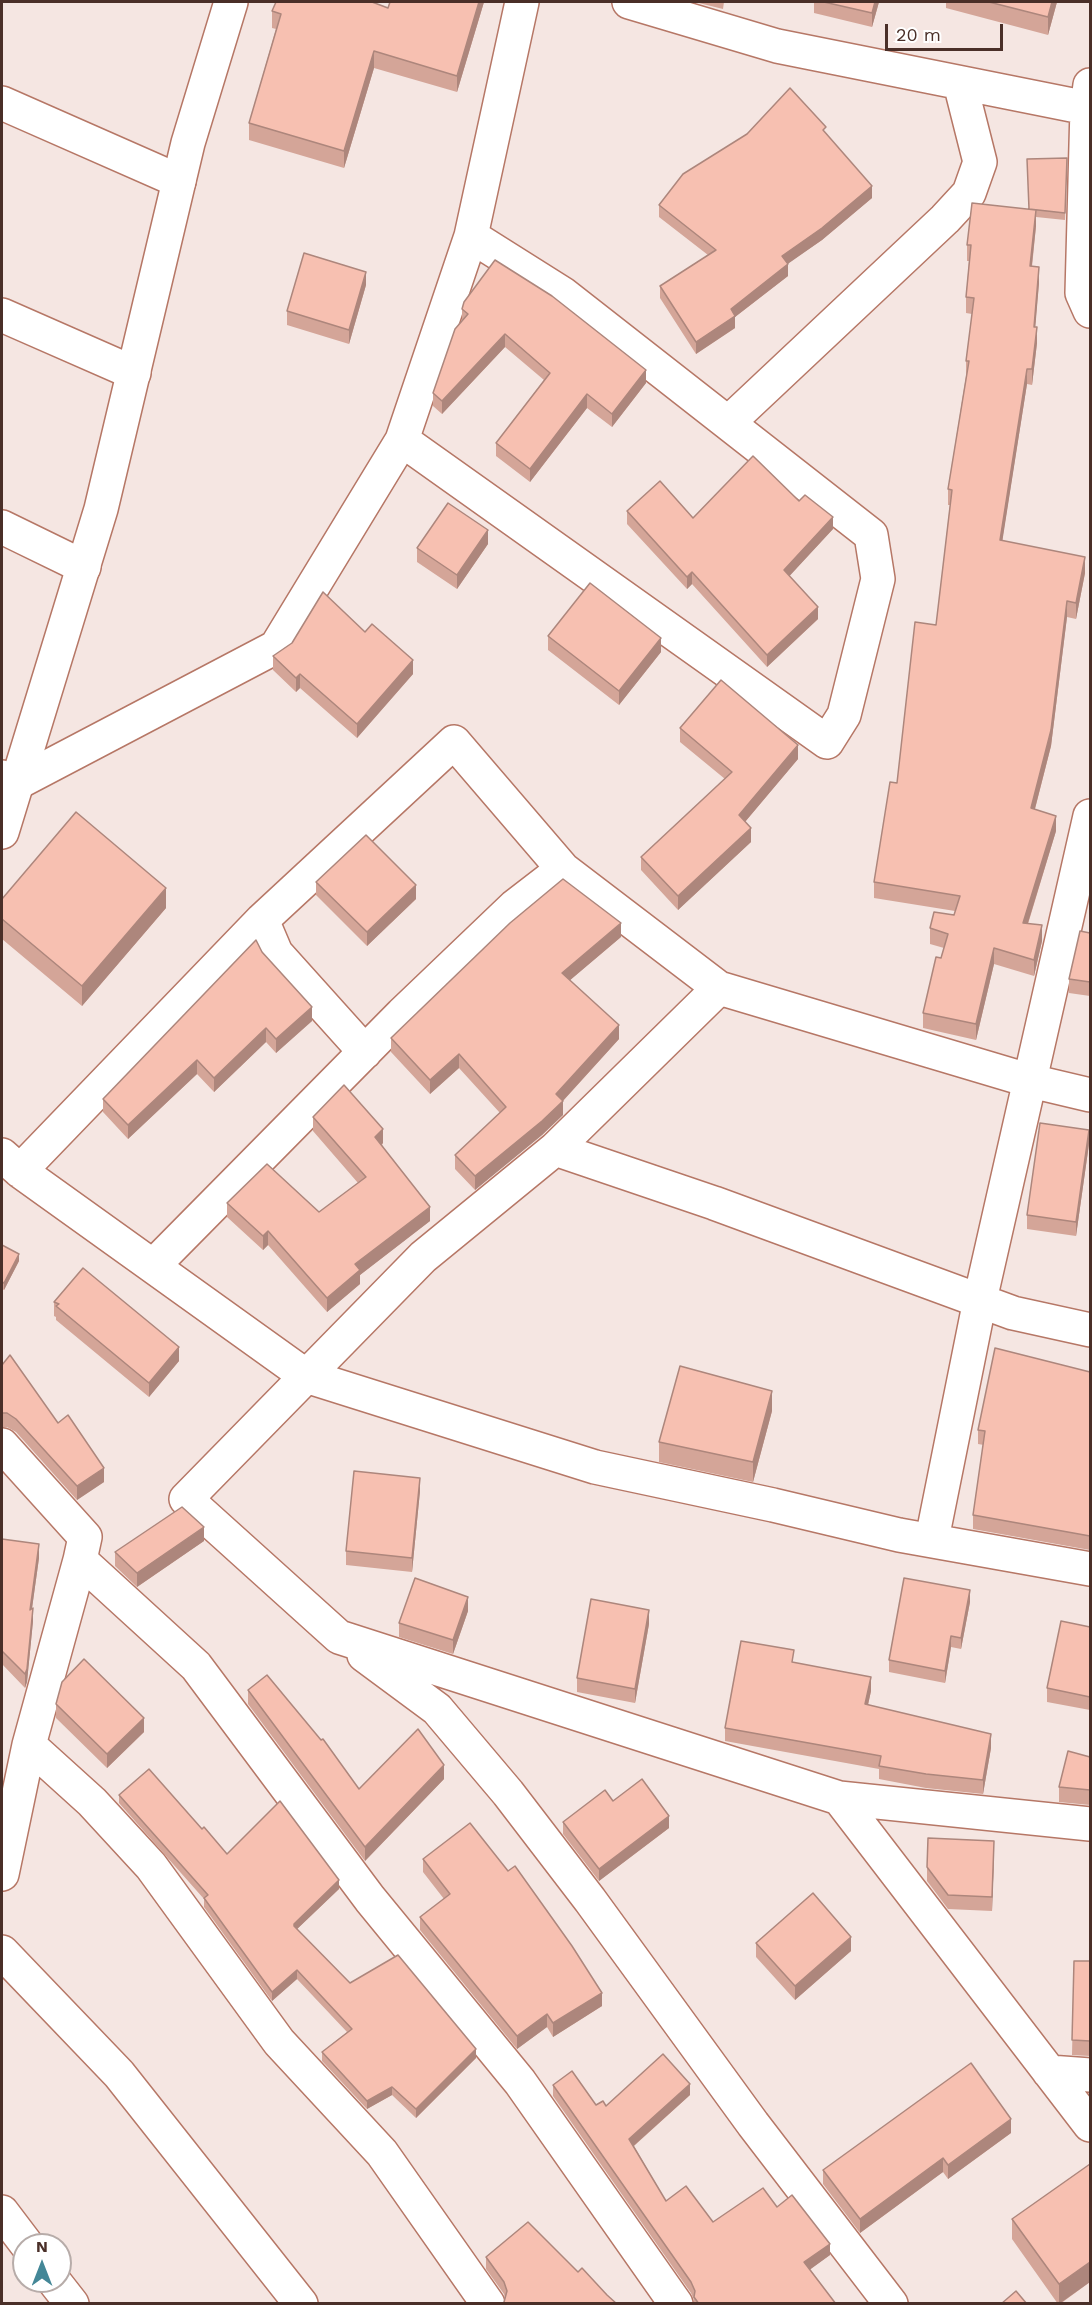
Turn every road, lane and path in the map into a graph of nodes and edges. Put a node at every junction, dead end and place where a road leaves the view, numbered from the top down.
1 (231, 2) edge
2 (522, 2) edge
3 (629, 2) edge
4 (960, 83) junction
5 (1089, 97) edge
6 (2, 103) edge
7 (1088, 158) edge
8 (179, 181) junction
9 (471, 236) junction
10 (1090, 311) edge
11 (2, 315) edge
12 (134, 372) junction
13 (728, 423) junction
14 (402, 440) junction
15 (2, 527) edge
16 (84, 567) junction
17 (9, 780) edge
18 (1090, 816) edge
19 (2, 832) edge
20 (563, 868) junction
21 (262, 920) junction
22 (719, 988) junction
23 (365, 1052) junction
24 (1030, 1081) junction
25 (1090, 1095) edge
26 (555, 1149) junction
27 (11, 1163) edge
28 (153, 1266) junction
29 (980, 1300) junction
30 (1090, 1330) edge
31 (306, 1376) junction
32 (2, 1445) edge
33 (932, 1539) junction
34 (80, 1560) junction
35 (1090, 1569) edge
36 (339, 1637) junction
37 (29, 1745) junction
38 (839, 1798) junction
39 (1090, 1824) edge
40 (2, 1874) edge
41 (2, 1952) edge
42 (1049, 2072) junction
43 (1090, 2075) edge
44 (1090, 2125) edge
45 (2, 2212) edge
46 (18, 2233) edge
47 (302, 2304) edge
48 (489, 2304) edge
49 (676, 2304) edge
50 (891, 2304) edge

1 - 8 street
2 - 9 street
3 - 4 street
4 - 5 street
4 - 13 street
5 - 7 street
6 - 8 street
7 - 10 street
8 - 12 street
9 - 13 street
9 - 14 street
11 - 12 street
12 - 16 street
13 - 14 street
14 - 17 street
15 - 16 street
16 - 17 street
17 - 19 street
18 - 24 street
20 - 21 street
20 - 22 street
20 - 23 street
21 - 23 street
21 - 27 street
22 - 24 street
22 - 26 street
23 - 28 street
24 - 25 street
24 - 29 street
26 - 29 street
26 - 31 street
27 - 28 street
28 - 31 street
29 - 30 street
29 - 33 street
31 - 33 street
31 - 36 street
32 - 34 street
33 - 35 street
34 - 37 street
34 - 49 street
36 - 38 street
36 - 50 street
37 - 40 street
37 - 48 street
38 - 39 street
38 - 42 street
41 - 47 street
42 - 43 street
42 - 44 street
45 - 46 street

